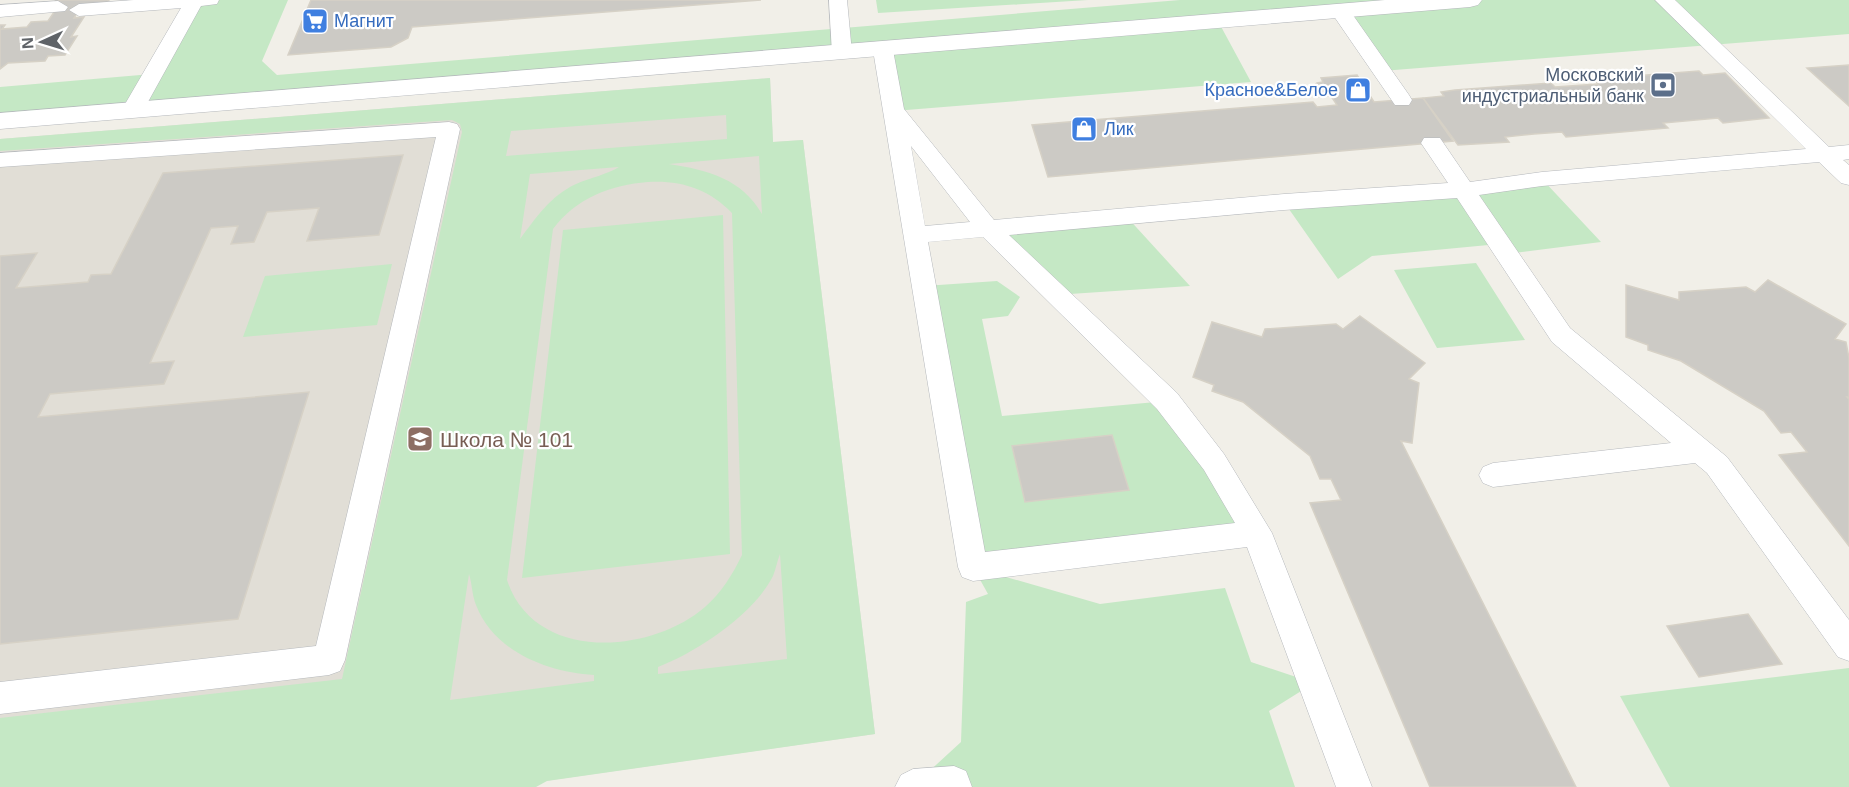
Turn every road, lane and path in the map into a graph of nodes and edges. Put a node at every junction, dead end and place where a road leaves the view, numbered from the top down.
1 (838, 0) edge
2 (1470, 0) edge
3 (1664, 0) edge
4 (202, 1) edge
5 (7, 7) edge
6 (58, 7) dead end
7 (79, 10) dead end
8 (1341, 12) junction
9 (883, 50) junction
10 (842, 53) junction
11 (1402, 100) dead end
12 (132, 111) junction
13 (894, 111) junction
14 (0, 121) edge
15 (1432, 143) dead end
16 (1849, 152) edge
17 (1825, 154) junction
18 (0, 160) edge
19 (1849, 178) edge
20 (1464, 190) junction
21 (988, 228) junction
22 (916, 235) junction
23 (1698, 451) junction
24 (1493, 475) dead end
25 (1257, 532) junction
26 (1849, 646) edge
27 (0, 698) edge
28 (913, 787) edge
29 (954, 787) edge
30 (1354, 787) edge

1 - 10 lane
2 - 8 street
3 - 17 lane
4 - 7 lane
4 - 12 lane
5 - 6 lane
8 - 9 street
8 - 11 lane
9 - 10 street
9 - 13 lane
10 - 12 street
12 - 14 street
13 - 21 lane
13 - 22 lane
15 - 20 lane
16 - 17 lane
17 - 19 lane
17 - 20 lane
18 - 27 lane
20 - 21 lane
20 - 23 lane
21 - 22 lane
21 - 25 lane
22 - 25 lane
23 - 24 lane
23 - 26 lane
25 - 30 lane
28 - 29 lane

